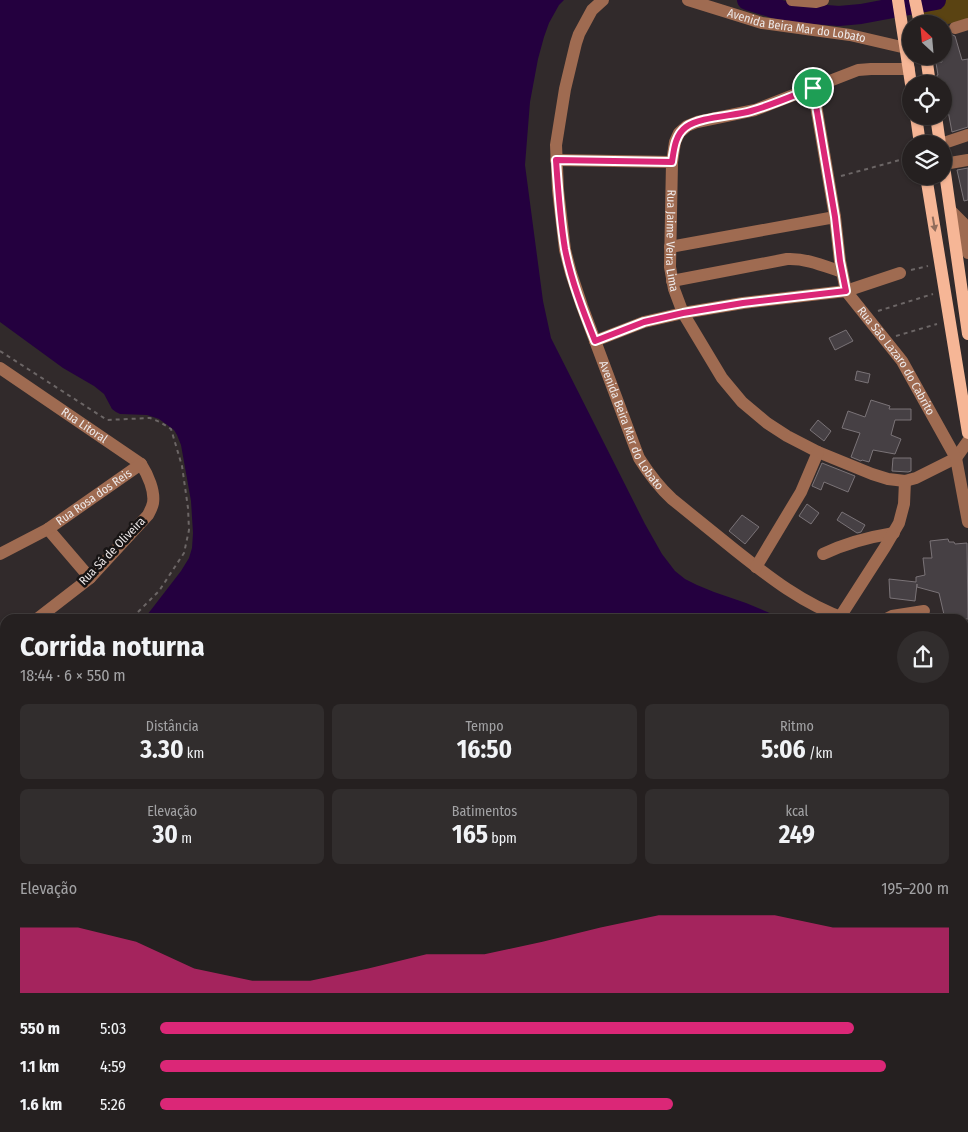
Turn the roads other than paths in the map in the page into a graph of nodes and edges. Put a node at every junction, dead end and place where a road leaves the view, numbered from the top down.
1 (604, 0) edge
2 (688, 0) edge
3 (792, 0) edge
4 (823, 0) edge
5 (898, 0) edge
6 (915, 0) edge
7 (918, 15) edge
8 (968, 24) edge
9 (902, 25) edge
10 (955, 28) dead end
11 (902, 43) edge
12 (908, 65) edge
13 (909, 69) junction
14 (910, 75) edge
15 (813, 88) junction
16 (968, 135) edge
17 (952, 140) edge
18 (556, 160) junction
19 (968, 160) edge
20 (672, 162) junction
21 (952, 163) edge
22 (927, 185) edge
23 (947, 185) edge
24 (951, 211) junction
25 (835, 217) junction
26 (670, 248) junction
27 (968, 253) edge
28 (842, 272) junction
29 (900, 274) road end
30 (672, 280) junction
31 (846, 291) junction
32 (967, 312) edge
33 (683, 313) junction
34 (968, 334) edge
35 (595, 341) junction
36 (2, 374) edge
37 (968, 433) edge
38 (968, 441) edge
39 (818, 452) junction
40 (956, 458) junction
41 (141, 464) junction
42 (905, 481) junction
43 (968, 522) edge
44 (48, 529) junction
45 (894, 533) junction
46 (0, 554) edge
47 (823, 554) dead end
48 (756, 567) junction
49 (90, 578) junction
50 (924, 611) dead end
51 (43, 614) edge
52 (834, 614) edge
53 (845, 614) edge
54 (905, 614) edge

1 - 18 street, Avenida Beira Mar do Lobato
2 - 11 street, Avenida Beira Mar do Lobato
3 - 4 street
5 - 9 main road
6 - 7 main road
8 - 10 street
12 - 13 main road
13 - 14 main road
13 - 15 street, Rua Jaime Veira Lima
15 - 20 street, Rua Jaime Veira Lima
15 - 25 street, Rua São Lazaro do Cabrito
16 - 17 street
18 - 20 street
18 - 35 street, Avenida Beira Mar do Lobato
19 - 21 street
20 - 26 street, Rua Jaime Veira Lima
22 -> 37 main road
23 - 24 main road
24 - 27 street
24 - 32 main road
25 - 26 street
25 - 28 street, Rua São Lazaro do Cabrito
26 - 30 street, Rua Jaime Veira Lima
28 - 30 street
28 - 31 street, Rua São Lazaro do Cabrito
29 - 31 street
30 - 33 street, Rua Jaime Veira Lima
31 - 33 street
31 - 40 street, Rua São Lazaro do Cabrito
32 - 34 main road
33 - 35 street
33 - 39 street, Rua Jaime Veira Lima
35 - 48 street, Avenida Beira Mar do Lobato
36 - 41 street, Rua Litoral
38 - 40 street, Rua Jaime Veira Lima
39 - 42 street, Rua Jaime Veira Lima
39 - 48 street
40 - 42 street, Rua Jaime Veira Lima
40 - 43 street, Rua São Lazaro do Cabrito
41 - 44 street, Rua Rosa dos Reis
41 - 49 street, Rua Sá de Oliveira
42 - 45 street
44 - 46 street, Rua Rosa dos Reis
44 - 49 street, Rua Rosa dos Reis
45 - 47 street
45 - 53 street
48 - 52 street, Avenida Beira Mar do Lobato
49 - 51 street, Rua Sá de Oliveira
50 - 54 street

